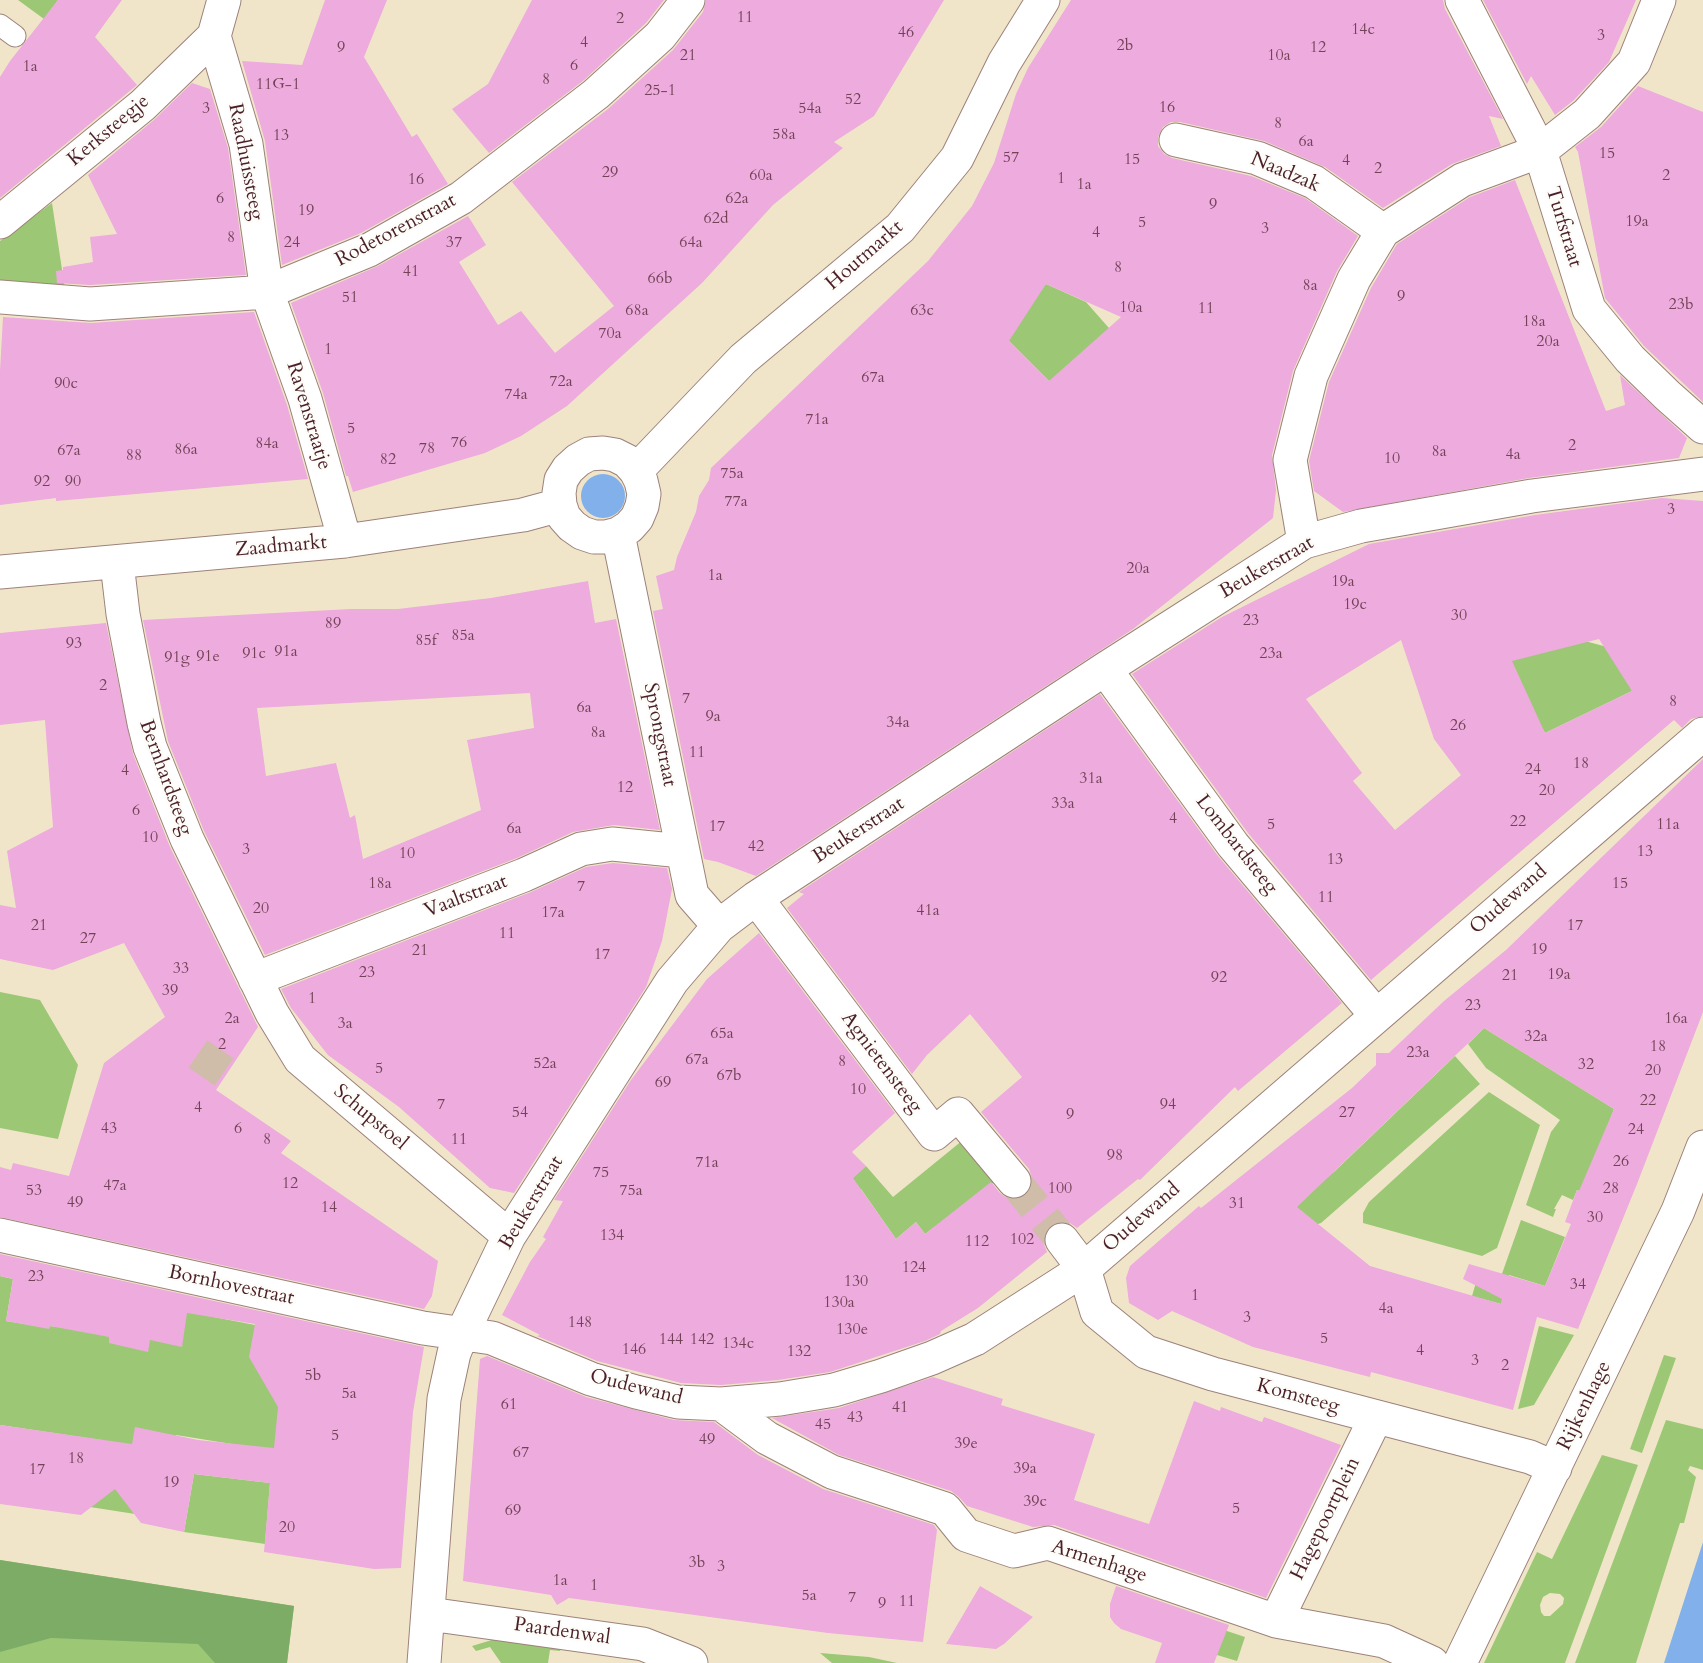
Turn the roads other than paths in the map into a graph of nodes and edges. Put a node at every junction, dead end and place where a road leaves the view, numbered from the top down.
1 (224, 0) edge
2 (688, 0) edge
3 (1043, 0) edge
4 (1462, 0) edge
5 (1659, 0) edge
6 (214, 36) junction
7 (1176, 140) dead end
8 (1540, 151) junction
9 (0, 222) edge
10 (1383, 231) junction
11 (267, 292) junction
12 (0, 297) edge
13 (1703, 427) edge
14 (636, 471) junction
15 (1703, 474) edge
16 (560, 506) junction
17 (618, 534) junction
18 (345, 541) junction
19 (1304, 542) junction
20 (117, 563) junction
21 (0, 572) edge
22 (1105, 669) junction
23 (1703, 734) edge
24 (682, 851) junction
25 (756, 898) junction
26 (719, 926) junction
27 (255, 979) junction
28 (1376, 1015) junction
29 (1703, 1147) edge
30 (1014, 1180) tunnel mouth
31 (1691, 1215) edge
32 (0, 1235) edge
33 (509, 1236) junction
34 (1062, 1240) tunnel mouth
35 (1084, 1269) junction
36 (462, 1334) junction
37 (721, 1404) junction
38 (1376, 1417) junction
39 (1555, 1468) junction
40 (429, 1614) junction
41 (1276, 1621) junction
42 (424, 1663) edge
43 (691, 1663) edge
44 (1432, 1663) edge
45 (1460, 1663) edge

1 - 6 street
2 - 11 street, Rodetorenstraat
3 - 14 street, Houtmarkt
4 - 8 street, Turfstraat
5 - 8 street
6 - 9 street, Kerksteegje
6 - 11 street, Raadhuissteeg
7 - 10 street, Naadzak
8 - 10 street
8 - 13 street, Turfstraat
10 - 19 street
11 - 12 street, Rodetorenstraat
11 - 18 street, Ravenstraatje
14 - 16 street
14 - 17 street
15 - 19 street, Beukerstraat
16 - 17 street
16 - 18 street, Zaadmarkt
17 - 24 street, Sprongstraat
18 - 20 street, Zaadmarkt
19 - 22 street, Beukerstraat
20 - 21 street, Zaadmarkt
20 - 27 street, Bernhardsteeg
22 - 25 street, Beukerstraat
22 - 28 street, Lombardsteeg
23 - 28 street, Oudewand
24 - 26 street, Sprongstraat
24 - 27 street, Vaaltstraat
25 - 26 street, Beukerstraat
25 - 30 street, Agnietensteeg
26 - 33 street, Beukerstraat
27 - 33 street, Schupstoel
28 - 35 street, Oudewand
29 - 31 street, Rijkenhage
31 - 39 street, Rijkenhage
32 - 36 street, Bornhovestraat
33 - 36 street, Beukerstraat
34 - 35 street
35 - 37 street, Oudewand
35 - 38 street, Komsteeg
36 - 37 street, Oudewand
36 - 40 street, Beukerstraat
37 - 41 street, Armenhage
38 - 39 street, Komsteeg
38 - 41 street, Hagepoortplein
39 - 45 street, Rijkenhage
40 - 42 street, Beukerstraat
40 - 43 street, Paardenwal
41 - 44 street, Armenhage

